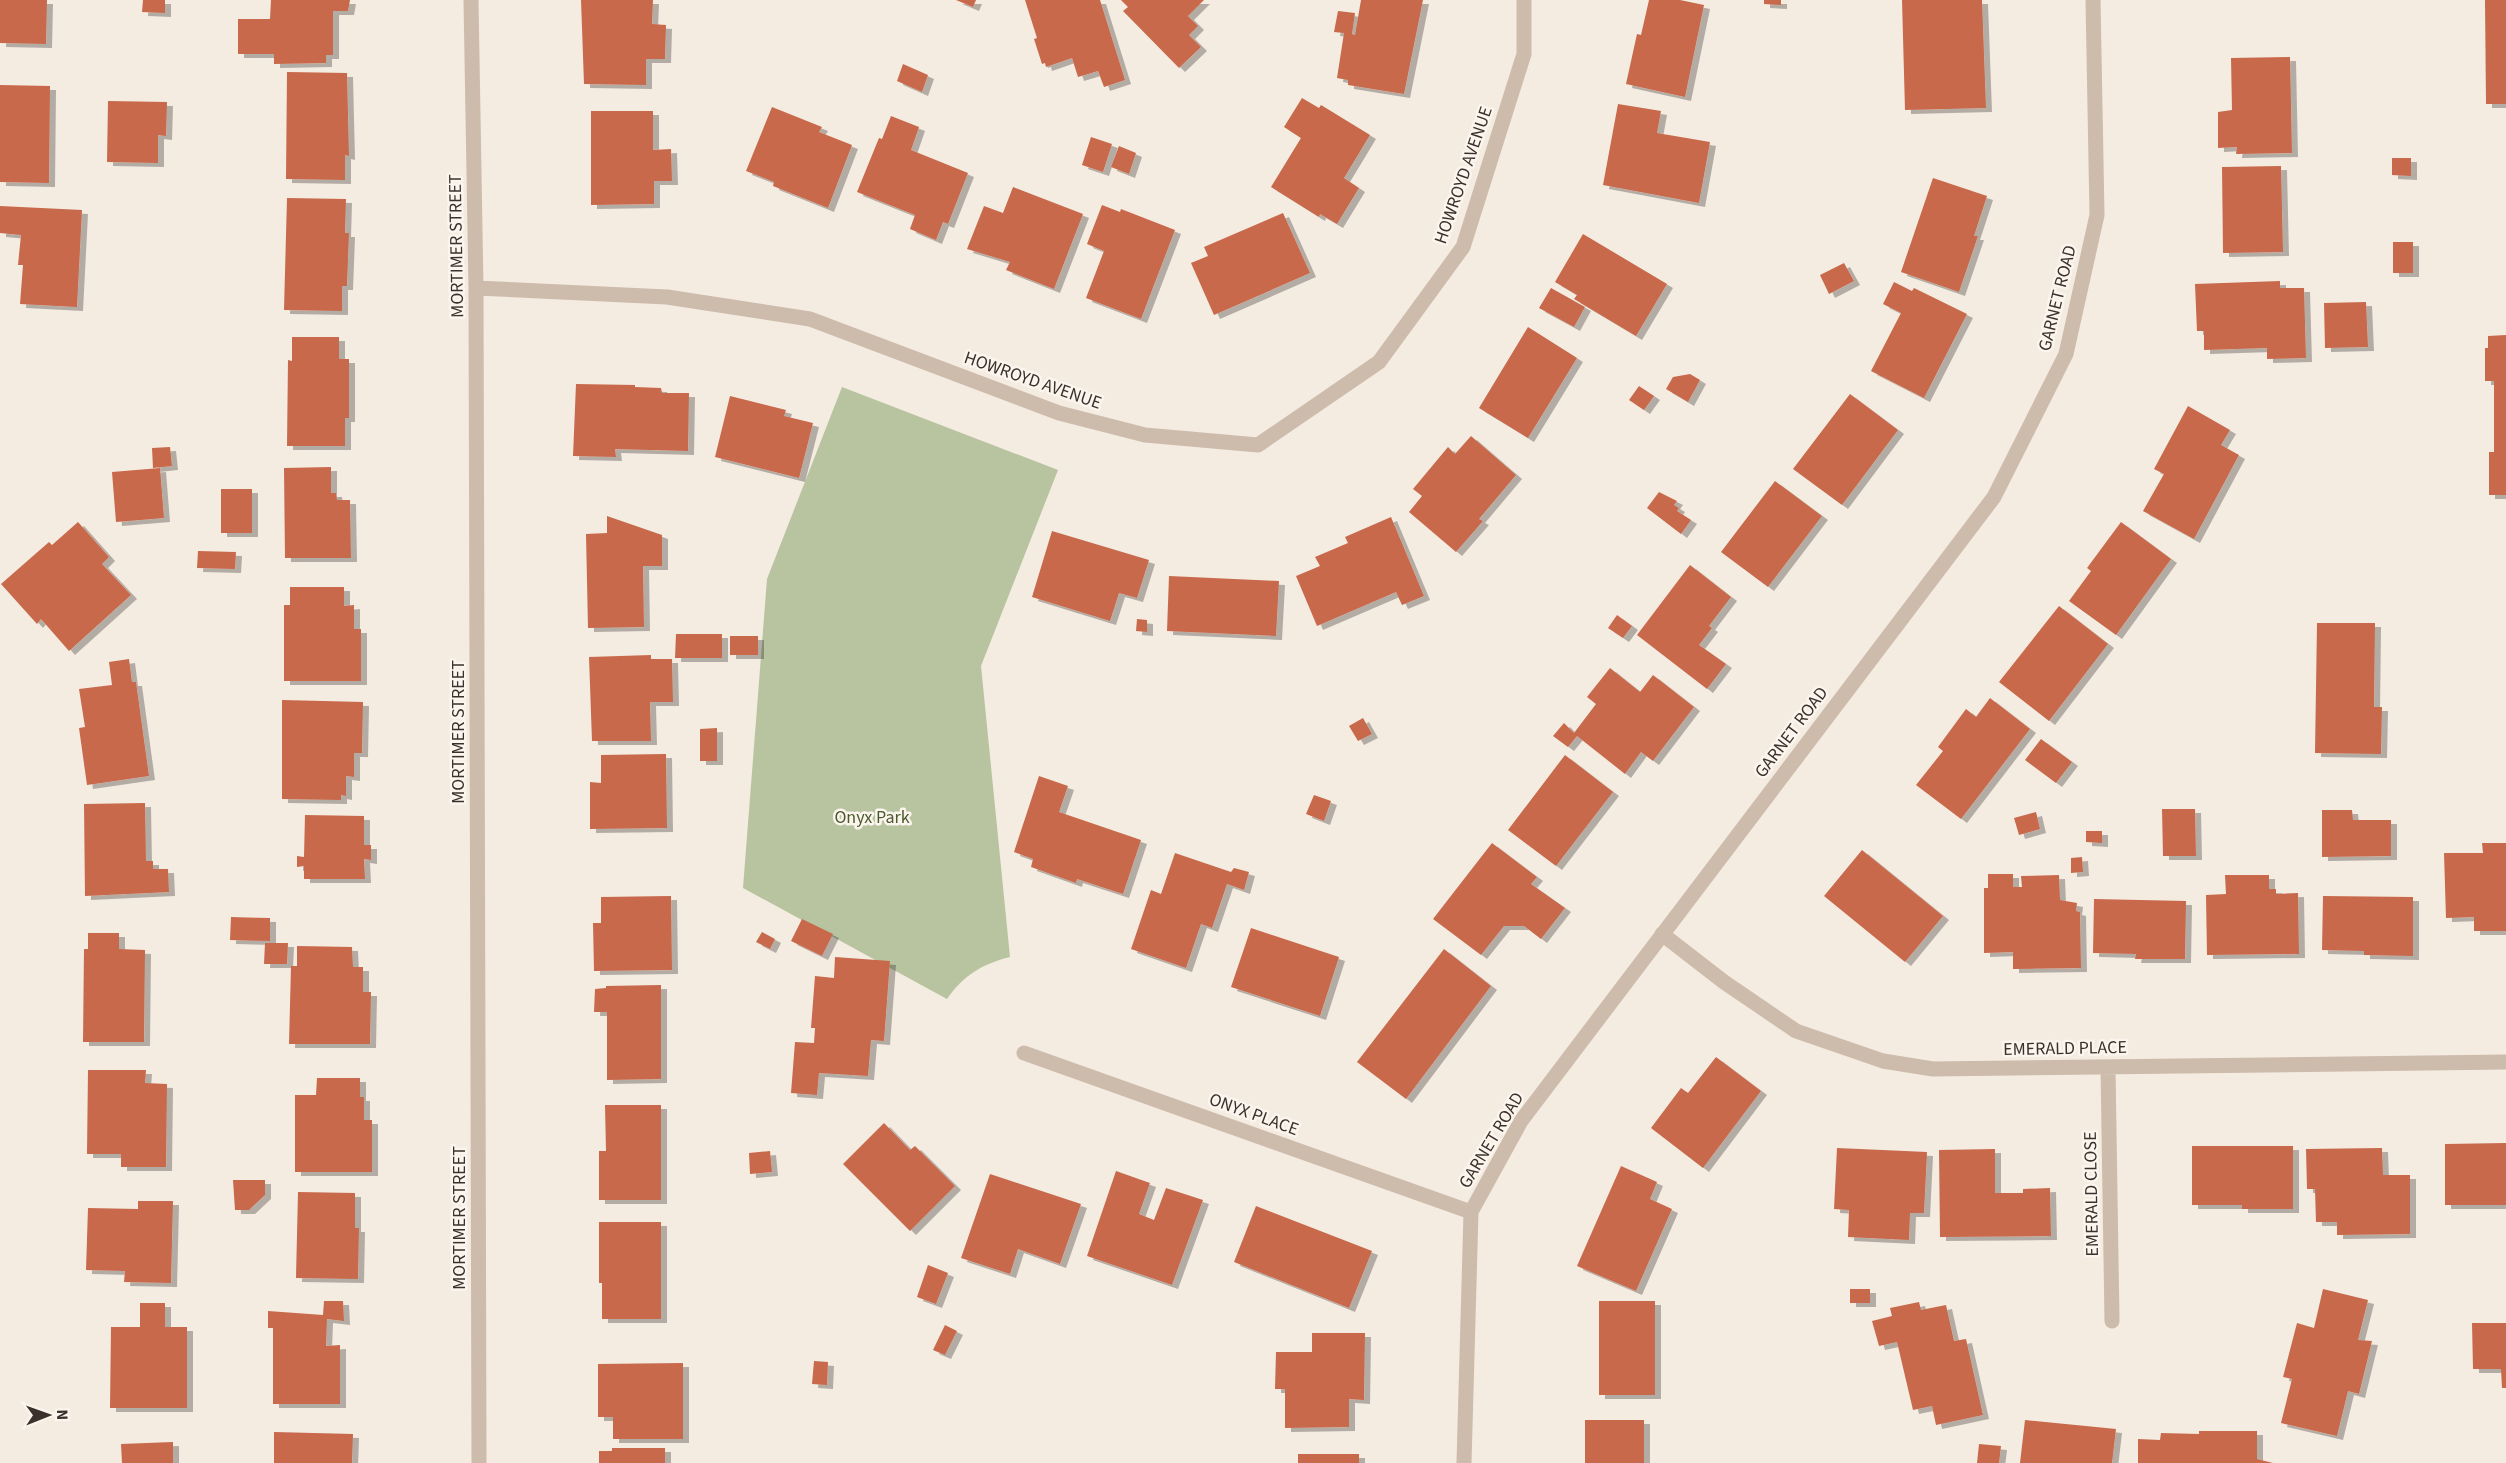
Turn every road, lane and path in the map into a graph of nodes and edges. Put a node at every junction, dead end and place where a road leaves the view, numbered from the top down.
1 (471, 0) edge
2 (1524, 0) edge
3 (2093, 0) edge
4 (476, 288) junction
5 (1662, 934) junction
6 (1024, 1053) dead end
7 (2506, 1062) edge
8 (2108, 1067) junction
9 (1471, 1212) junction
10 (2112, 1321) dead end
11 (479, 1463) edge
12 (1464, 1463) edge

1 - 4 street, MORTIMER STREET
2 - 4 street, HOWROYD AVENUE
3 - 5 street, GARNET ROAD
4 - 11 street, MORTIMER STREET
5 - 8 street, EMERALD PLACE
5 - 9 street, GARNET ROAD
6 - 9 street, ONYX PLACE
7 - 8 street, EMERALD PLACE
8 - 10 street, EMERALD CLOSE
9 - 12 street, GARNET ROAD

